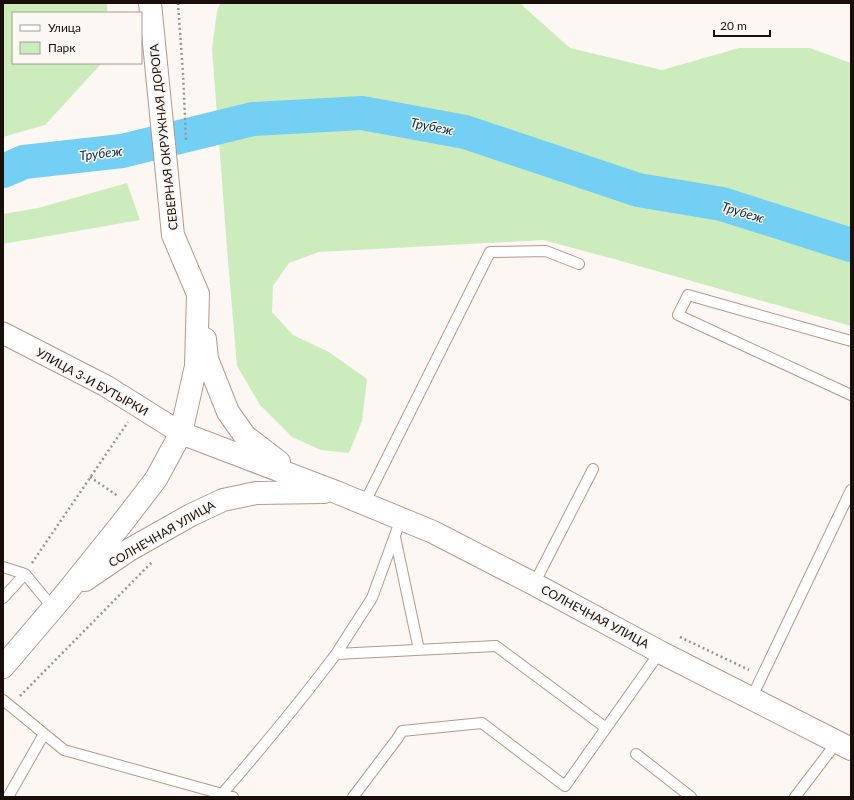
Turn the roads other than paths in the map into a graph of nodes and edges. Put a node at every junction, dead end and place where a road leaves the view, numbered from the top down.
1 (150, 3) edge
2 (579, 264) dead end
3 (198, 294) junction
4 (3, 333) edge
5 (851, 341) edge
6 (851, 395) edge
7 (180, 433) junction
8 (593, 469) dead end
9 (299, 478) junction
10 (851, 490) edge
11 (336, 492) junction
12 (364, 504) junction
13 (398, 528) junction
14 (3, 567) edge
15 (25, 574) junction
16 (534, 584) junction
17 (3, 598) edge
18 (60, 601) junction
19 (419, 650) junction
20 (660, 652) junction
21 (336, 654) junction
22 (3, 667) edge
23 (751, 699) junction
24 (7, 703) edge
25 (606, 728) junction
26 (44, 734) junction
27 (844, 745) edge
28 (636, 754) dead end
29 (222, 794) junction
30 (8, 797) edge
31 (233, 797) edge
32 (353, 797) edge
33 (691, 797) edge
34 (795, 797) edge

1 - 3 main road, СЕВЕРНАЯ ОКРУЖНАЯ ДОРОГА
2 - 12 lane
3 - 7 main road, СЕВЕРНАЯ ОКРУЖНАЯ ДОРОГА
3 - 9 main road
4 - 7 street, УЛИЦА 3-И БУТЫРКИ
5 - 6 lane
7 - 9 main road, СОЛНЕЧНАЯ УЛИЦА
7 - 18 main road, СЕВЕРНАЯ ОКРУЖНАЯ ДОРОГА
8 - 16 lane
9 - 11 main road, СОЛНЕЧНАЯ УЛИЦА
10 - 23 lane
11 - 12 main road, СОЛНЕЧНАЯ УЛИЦА
11 - 18 main road, СОЛНЕЧНАЯ УЛИЦА
12 - 13 main road, СОЛНЕЧНАЯ УЛИЦА
13 - 16 main road, СОЛНЕЧНАЯ УЛИЦА
13 - 19 lane
13 - 21 lane
14 - 15 lane
15 - 17 lane
15 - 18 lane
16 - 20 main road, СОЛНЕЧНАЯ УЛИЦА
18 - 22 main road
19 - 21 lane
19 - 25 lane
20 - 23 main road, СОЛНЕЧНАЯ УЛИЦА
20 - 25 lane
21 - 29 lane
23 - 27 main road, СОЛНЕЧНАЯ УЛИЦА
24 - 26 lane
25 - 32 lane
26 - 29 lane
26 - 30 lane
27 - 34 lane
28 - 33 lane
29 - 31 lane

